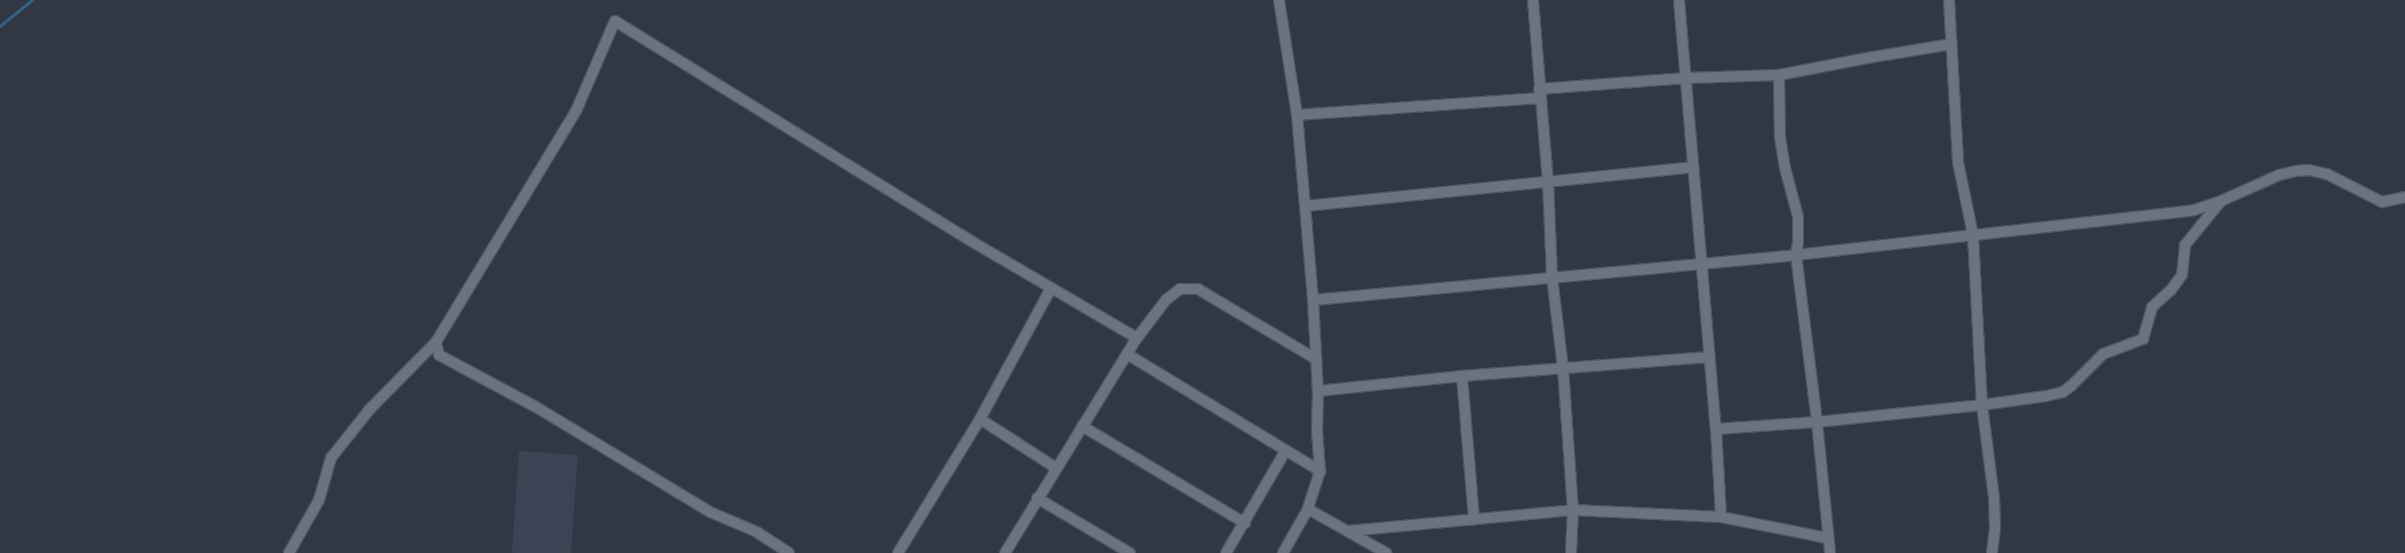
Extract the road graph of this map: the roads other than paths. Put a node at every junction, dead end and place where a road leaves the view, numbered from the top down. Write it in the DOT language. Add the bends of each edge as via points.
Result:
graph roads {
  1 [pos="1279,0"];
  2 [pos="1533,0"];
  3 [pos="1679,0"];
  4 [pos="1949,0"];
  5 [pos="1952,44"];
  6 [pos="1779,75"];
  7 [pos="1687,78"];
  8 [pos="1539,93"];
  9 [pos="1297,115"];
  10 [pos="1693,167"];
  11 [pos="1548,181"];
  12 [pos="2405,197"];
  13 [pos="2220,201"];
  14 [pos="1305,206"];
  15 [pos="1972,234"];
  16 [pos="1796,255"];
  17 [pos="1700,263"];
  18 [pos="1552,277"];
  19 [pos="1050,290"];
  20 [pos="1313,300"];
  21 [pos="1137,338"];
  22 [pos="436,342"];
  23 [pos="1127,354"];
  24 [pos="1709,356"];
  25 [pos="1316,359"];
  26 [pos="1563,368"];
  27 [pos="1462,376"];
  28 [pos="1318,391"];
  29 [pos="1982,405"];
  30 [pos="980,419"];
  31 [pos="1817,422"];
  32 [pos="1082,426"];
  33 [pos="1716,429"];
  34 [pos="1286,450"];
  35 [pos="1056,468"];
  36 [pos="1320,471"];
  37 [pos="1037,498"];
  38 [pos="1308,509"];
  39 [pos="1573,510"];
  40 [pos="1721,517"];
  41 [pos="1474,520"];
  42 [pos="1245,523"];
  43 [pos="1348,531"];
  44 [pos="1827,538"];
  45 [pos="288,553"];
  46 [pos="789,553"];
  47 [pos="898,553"];
  48 [pos="1005,553"];
  49 [pos="1130,553"];
  50 [pos="1226,553"];
  51 [pos="1283,553"];
  52 [pos="1386,553"];
  53 [pos="1571,553"];
  54 [pos="1830,553"];
  55 [pos="1992,553"];
  1 -- 9 [label="street"];
  2 -- 8 [label="street"];
  3 -- 7 [label="street"];
  4 -- 5 [label="street"];
  5 -- 6 [label="street"];
  5 -- 15 [label="street" via="1958,162"];
  6 -- 7 [label="street"];
  6 -- 16 [label="street" via="1780,137 1798,216"];
  7 -- 8 [label="street"];
  7 -- 10 [label="street"];
  8 -- 9 [label="street"];
  8 -- 11 [label="street"];
  9 -- 14 [label="street"];
  10 -- 11 [label="street"];
  10 -- 17 [label="street"];
  11 -- 14 [label="street"];
  11 -- 18 [label="street"];
  12 -- 13 [label="street" via="2382,202 2327,174 2309,170 2279,176"];
  13 -- 15 [label="street" via="2194,210"];
  13 -- 29 [label="street" via="2185,245 2182,275 2152,307 2143,339 2103,354 2063,392"];
  14 -- 20 [label="street"];
  15 -- 16 [label="street"];
  15 -- 29 [label="street"];
  16 -- 17 [label="street"];
  16 -- 31 [label="street"];
  17 -- 18 [label="street"];
  17 -- 24 [label="street"];
  18 -- 20 [label="street"];
  18 -- 26 [label="street"];
  19 -- 21 [label="street"];
  19 -- 22 [label="street" via="615,21 576,111"];
  19 -- 30 [label="street"];
  20 -- 25 [label="street"];
  21 -- 23 [label="street"];
  21 -- 25 [label="street" via="1166,300 1180,289 1198,289"];
  22 -- 45 [label="street" via="370,409 331,458 319,500"];
  22 -- 46 [label="street" via="439,356 450,363 536,407 710,512 757,532"];
  23 -- 32 [label="street"];
  23 -- 34 [label="street"];
  24 -- 26 [label="street"];
  24 -- 33 [label="street"];
  25 -- 28 [label="street"];
  26 -- 27 [label="street"];
  26 -- 39 [label="street"];
  27 -- 28 [label="street"];
  27 -- 41 [label="street"];
  28 -- 36 [label="street"];
  29 -- 31 [label="street"];
  29 -- 55 [label="street" via="1995,512"];
  30 -- 35 [label="street"];
  30 -- 47 [label="street"];
  31 -- 33 [label="street"];
  31 -- 44 [label="street"];
  32 -- 35 [label="street"];
  32 -- 42 [label="street"];
  33 -- 40 [label="street"];
  34 -- 36 [label="street"];
  34 -- 42 [label="street"];
  35 -- 37 [label="street"];
  36 -- 38 [label="street"];
  37 -- 48 [label="street"];
  37 -- 49 [label="street"];
  38 -- 43 [label="street"];
  38 -- 51 [label="street"];
  39 -- 40 [label="street"];
  39 -- 41 [label="street"];
  39 -- 53 [label="street"];
  40 -- 44 [label="street"];
  41 -- 43 [label="street"];
  42 -- 50 [label="street"];
  43 -- 52 [label="street"];
  44 -- 54 [label="street"];
}
